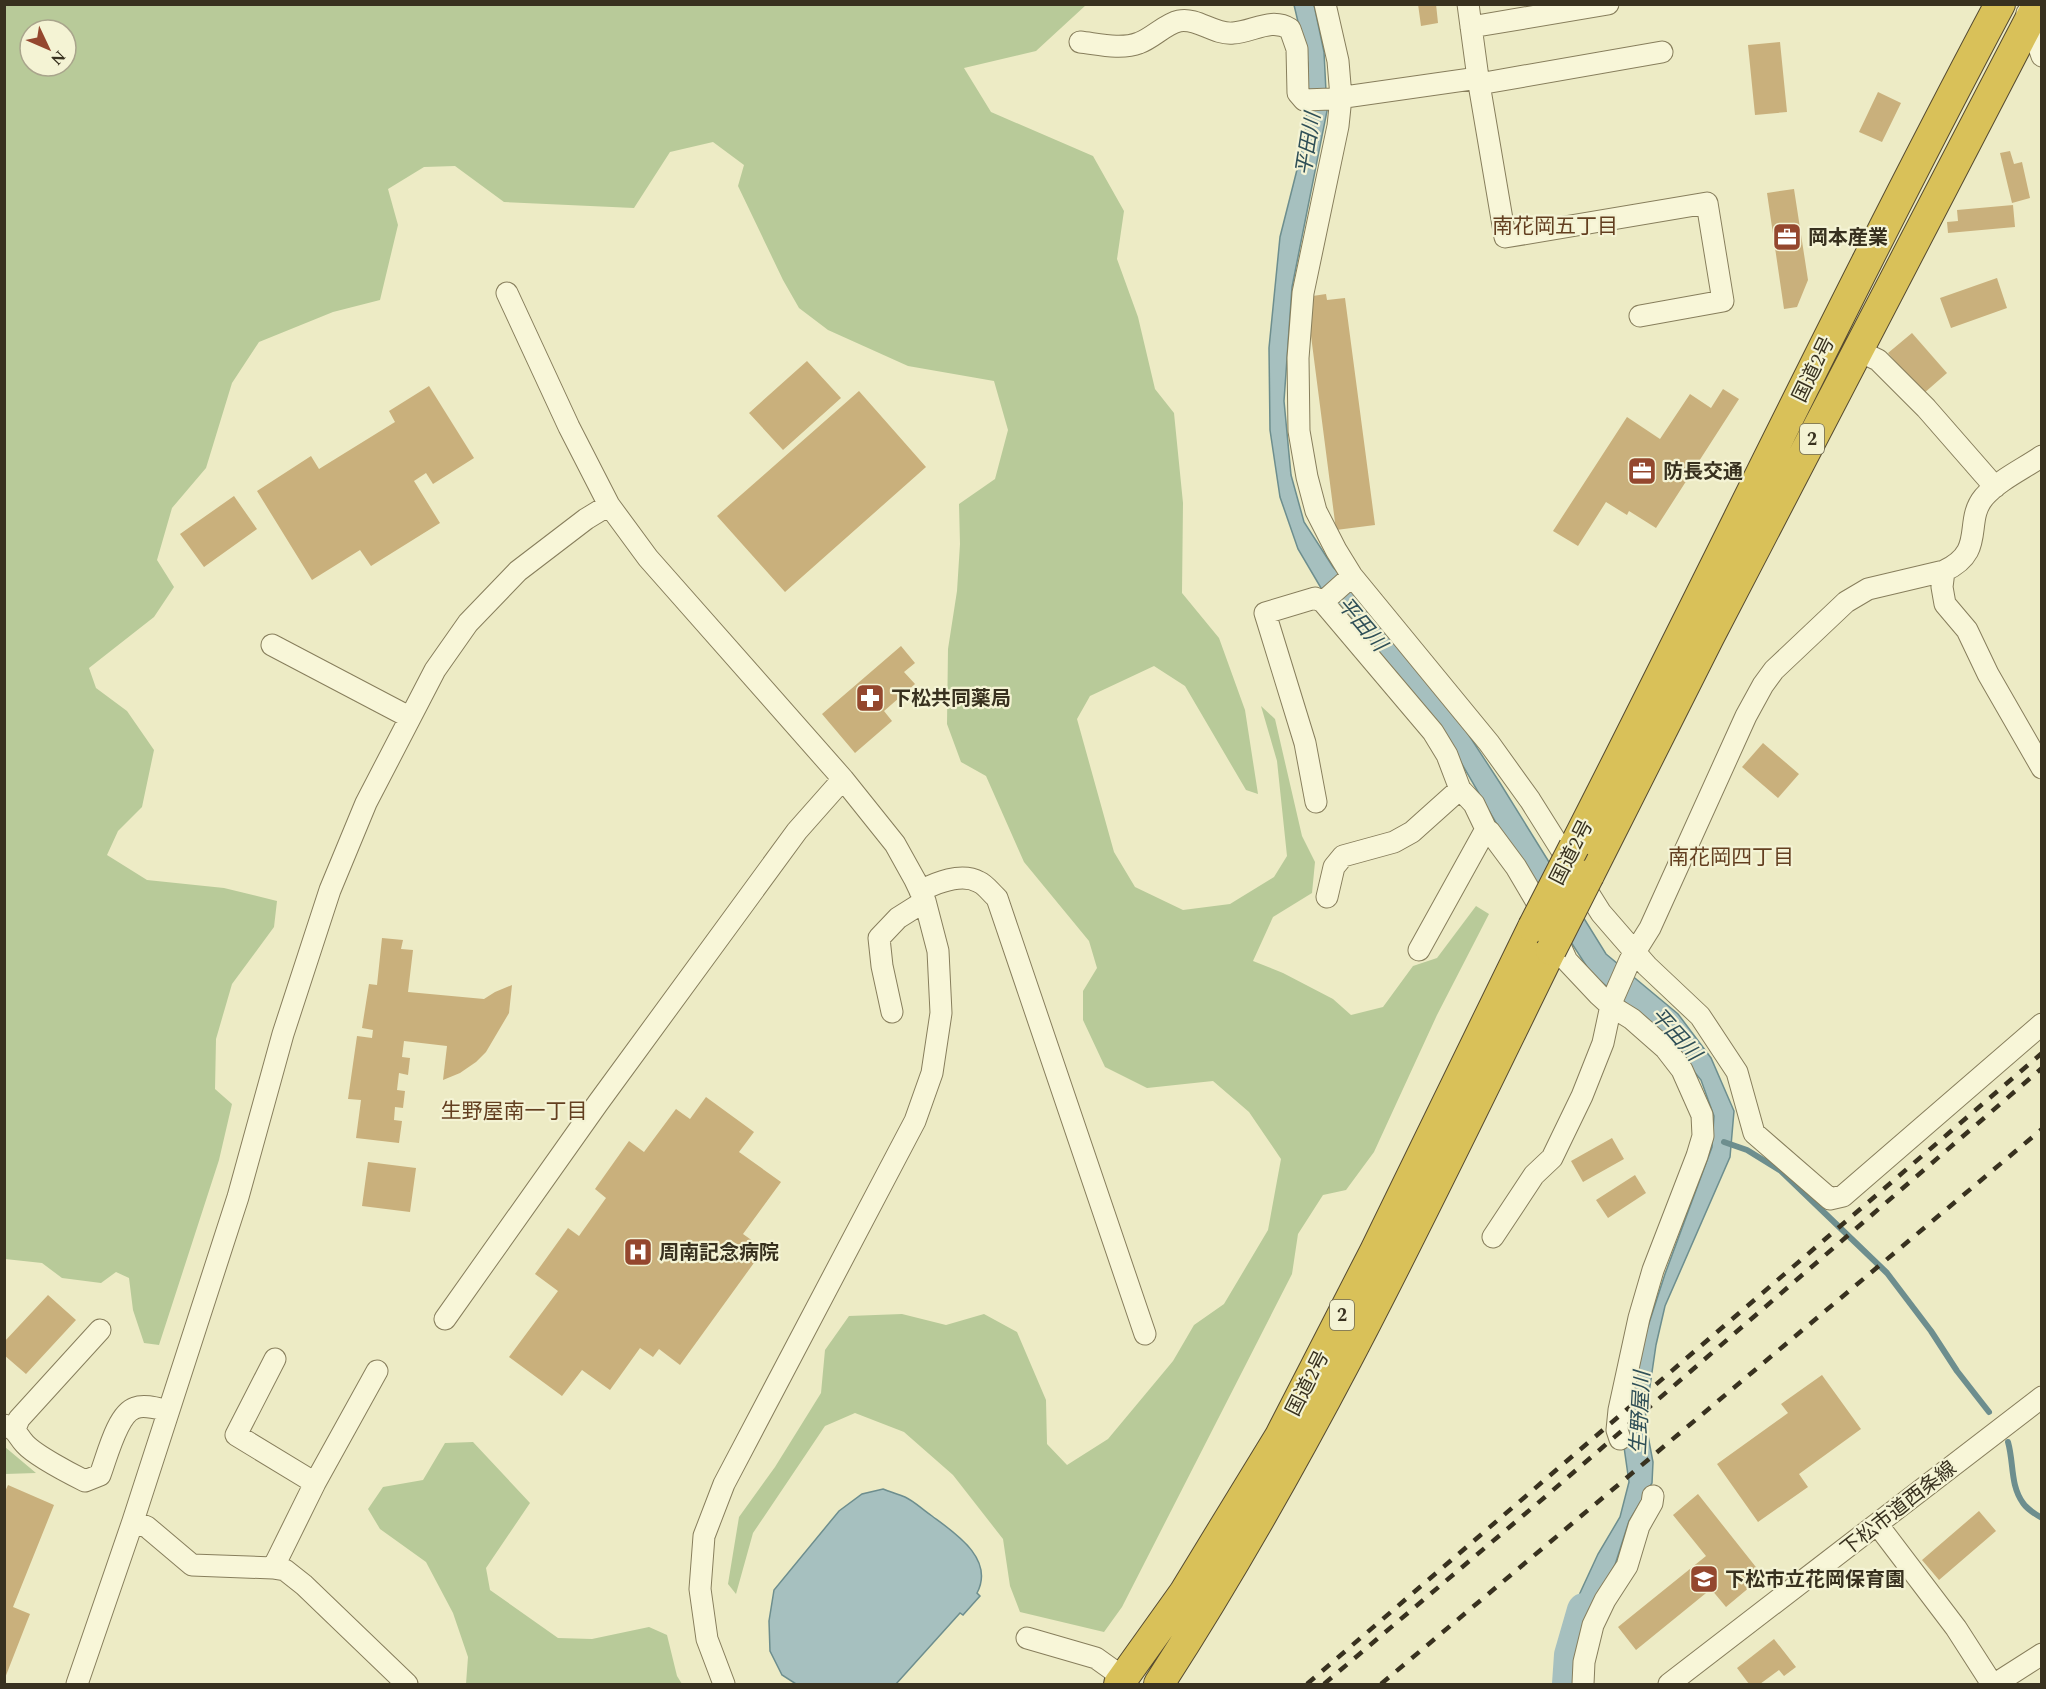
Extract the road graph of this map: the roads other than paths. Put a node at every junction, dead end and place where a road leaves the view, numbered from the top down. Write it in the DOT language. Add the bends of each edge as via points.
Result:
graph roads {
  1 [pos="1325,4"];
  2 [pos="1468,4"];
  3 [pos="1608,4"];
  4 [pos="2000,4"];
  5 [pos="2030,10"];
  6 [pos="1472,27"];
  7 [pos="1080,42"];
  8 [pos="1662,52"];
  9 [pos="2042,56"];
  10 [pos="1479,81"];
  11 [pos="1336,98"];
  12 [pos="507,292"];
  13 [pos="1640,316"];
  14 [pos="1859,351"];
  15 [pos="2042,456"];
  16 [pos="1995,487"];
  17 [pos="609,505"];
  18 [pos="1944,571"];
  19 [pos="1350,577"];
  20 [pos="1325,600"];
  21 [pos="272,645"];
  22 [pos="409,717"];
  23 [pos="2042,768"];
  24 [pos="843,779"];
  25 [pos="1460,789"];
  26 [pos="1316,802"];
  27 [pos="1486,829"];
  28 [pos="922,896"];
  29 [pos="1327,897"];
  30 [pos="1419,950"];
  31 [pos="1633,956"];
  32 [pos="1612,1003"];
  33 [pos="892,1012"];
  34 [pos="2042,1024"];
  35 [pos="1493,1237"];
  36 [pos="445,1319"];
  37 [pos="100,1330"];
  38 [pos="1145,1334"];
  39 [pos="275,1359"];
  40 [pos="377,1371"];
  41 [pos="2042,1397"];
  42 [pos="168,1411"];
  43 [pos="10,1427"];
  44 [pos="1620,1438"];
  45 [pos="315,1483"];
  46 [pos="1653,1496"];
  47 [pos="133,1521"];
  48 [pos="1877,1524"];
  49 [pos="273,1568"];
  50 [pos="1027,1638"];
  51 [pos="2042,1654"];
  52 [pos="1121,1681"];
  53 [pos="77,1684"];
  54 [pos="406,1684"];
  55 [pos="724,1684"];
  56 [pos="1159,1684"];
  57 [pos="1583,1684"];
  58 [pos="1669,1684"];
  59 [pos="1993,1684"];
  1 -- 11 [label="street" via="1338,61"];
  2 -- 6 [label="street"];
  3 -- 6 [label="street"];
  4 -- 52 [label="highway, 国道2号 / 2, bridge" via="1927,141 1280,1436 1185,1593"];
  5 -- 9 [label="street"];
  5 -- 14 [label="highway, 国道2号 / 2"];
  6 -- 10 [label="street"];
  7 -- 11 [label="street" via="1122,47 1138,44 1179,21 1222,33 1282,24 1290,29 1296,49 1298,93 1304,99"];
  8 -- 10 [label="street"];
  10 -- 11 [label="street"];
  10 -- 13 [label="street" via="1505,237 1707,203 1723,301"];
  11 -- 19 [label="street" via="1338,126 1303,293 1298,358 1299,431 1316,511"];
  12 -- 17 [label="street"];
  14 -- 16 [label="street" via="1878,360 1926,408"];
  14 -- 56 [label="highway, 国道2号 / 2, bridge" via="1588,875 1397,1264 1216,1595"];
  15 -- 16 [label="street"];
  16 -- 18 [label="street" via="1978,509 1969,551"];
  17 -- 22 [label="street" via="518,571 468,623"];
  17 -- 24 [label="street" via="648,558"];
  18 -- 23 [label="street" via="1945,604 1967,630"];
  18 -- 31 [label="street" via="1860,593 1774,670 1746,716 1650,928"];
  19 -- 20 [label="street"];
  19 -- 31 [label="street" via="1489,743"];
  20 -- 25 [label="street" via="1433,732"];
  20 -- 26 [label="street" via="1315,598 1265,613 1305,743"];
  21 -- 22 [label="street"];
  22 -- 42 [label="street" via="366,803 330,890 283,1035 238,1197"];
  24 -- 28 [label="street" via="896,844"];
  24 -- 36 [label="street" via="790,840"];
  25 -- 27 [label="street" via="1474,804"];
  25 -- 29 [label="street" via="1412,832 1394,842 1343,856 1334,867"];
  27 -- 30 [label="street"];
  27 -- 32 [label="street" via="1516,867 1567,961"];
  28 -- 33 [label="street" via="879,938"];
  28 -- 38 [label="street" via="934,884 959,878 979,881 997,898"];
  28 -- 55 [label="street" via="938,951 941,1013 932,1073 915,1120 724,1484 704,1536 700,1589 707,1639"];
  31 -- 32 [label="street"];
  31 -- 34 [label="street" via="1700,1016 1737,1072 1754,1133 1830,1198 1843,1196"];
  32 -- 35 [label="street" via="1595,1064 1552,1158 1534,1175"];
  32 -- 44 [label="street" via="1665,1048 1682,1070 1702,1115 1703,1136 1639,1318 1619,1410"];
  37 -- 43 [label="street"];
  39 -- 45 [label="street" via="236,1435"];
  40 -- 45 [label="street"];
  41 -- 48 [label="street, 下松市道西条線"];
  42 -- 43 [label="street" via="135,1407 122,1417 100,1474 86,1481 25,1444"];
  42 -- 47 [label="street"];
  45 -- 49 [label="street"];
  46 -- 57 [label="street" via="1627,1566 1593,1625"];
  47 -- 49 [label="street" via="147,1527 192,1565"];
  47 -- 53 [label="street"];
  48 -- 58 [label="street, 下松市道西条線"];
  48 -- 59 [label="street"];
  49 -- 54 [label="street" via="285,1570 304,1585"];
  50 -- 52 [label="street" via="1096,1658"];
  51 -- 59 [label="street"];
}
